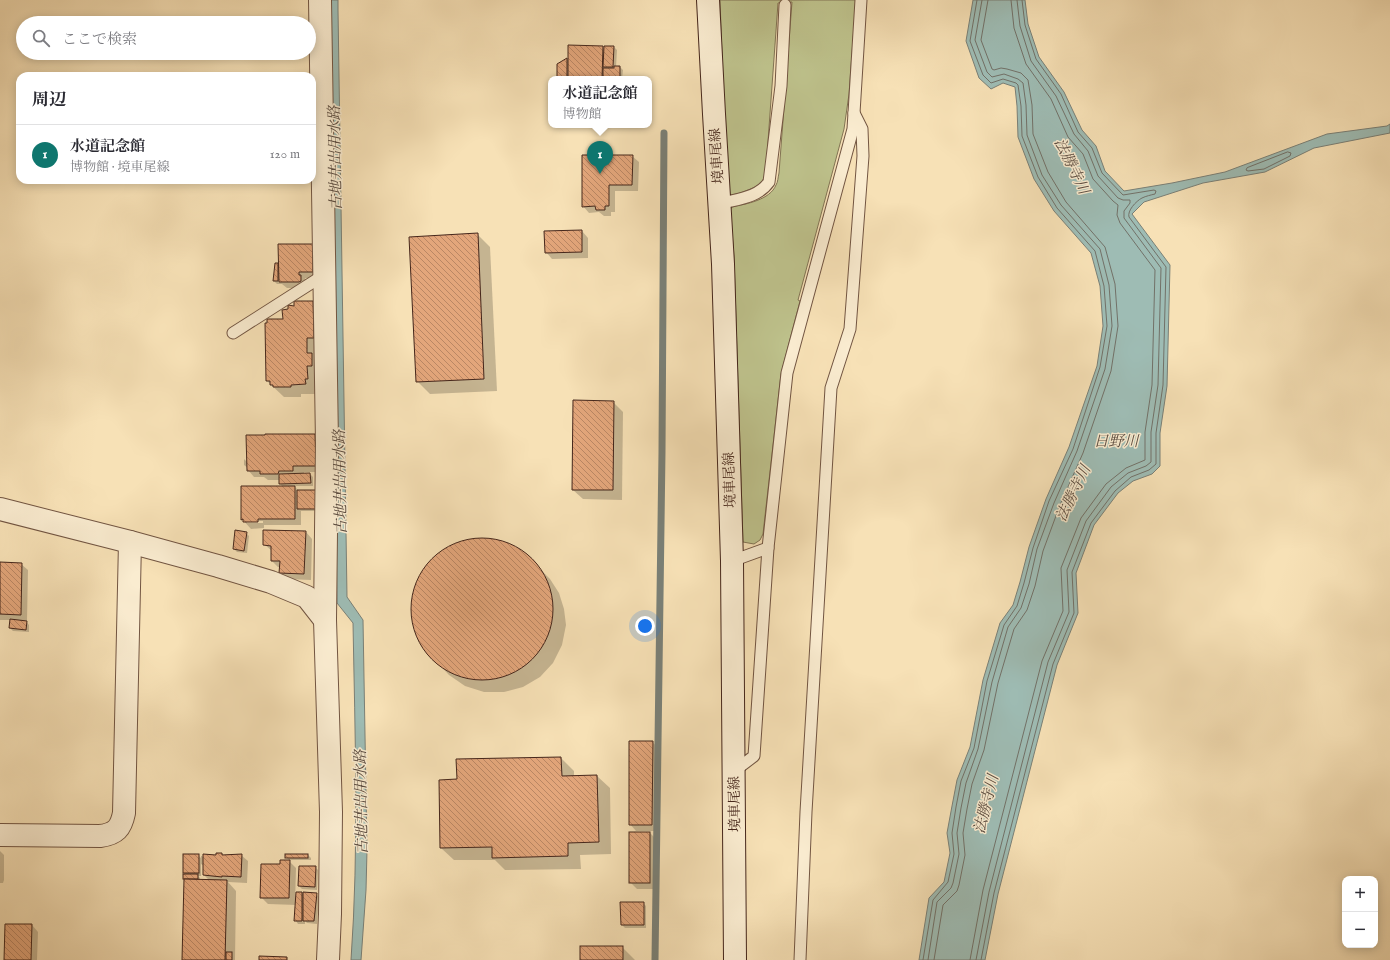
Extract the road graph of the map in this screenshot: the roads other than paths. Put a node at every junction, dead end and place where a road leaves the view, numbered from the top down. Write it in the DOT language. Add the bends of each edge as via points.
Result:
graph roads {
  1 [pos="320,0"];
  2 [pos="708,0"];
  3 [pos="861,0"];
  4 [pos="785,5"];
  5 [pos="854,113"];
  6 [pos="719,204"];
  7 [pos="324,275"];
  8 [pos="233,333"];
  9 [pos="0,509"];
  10 [pos="130,542"];
  11 [pos="768,548"];
  12 [pos="732,561"];
  13 [pos="325,620"];
  14 [pos="733,772"];
  15 [pos="0,835"];
  16 [pos="328,960"];
  17 [pos="735,960"];
  18 [pos="800,960"];
  1 -- 7 [label="street"];
  2 -- 6 [label="street, 境車尾線"];
  3 -- 5 [label="lane"];
  4 -- 6 [label="lane" via="781,86 768,182 764,189 751,196"];
  5 -- 11 [label="lane" via="853,130 787,373"];
  5 -- 18 [label="lane" via="862,129 864,156 850,329 831,388"];
  6 -- 12 [label="street, 境車尾線"];
  7 -- 8 [label="lane"];
  7 -- 13 [label="street" via="327,443"];
  9 -- 10 [label="street"];
  10 -- 13 [label="street" via="271,582 307,597"];
  10 -- 15 [label="street" via="122,824 113,834 100,836"];
  11 -- 12 [label="lane"];
  11 -- 14 [label="lane" via="754,756"];
  12 -- 14 [label="street, 境車尾線"];
  13 -- 16 [label="street" via="331,812"];
  14 -- 17 [label="street, 境車尾線"];
}
